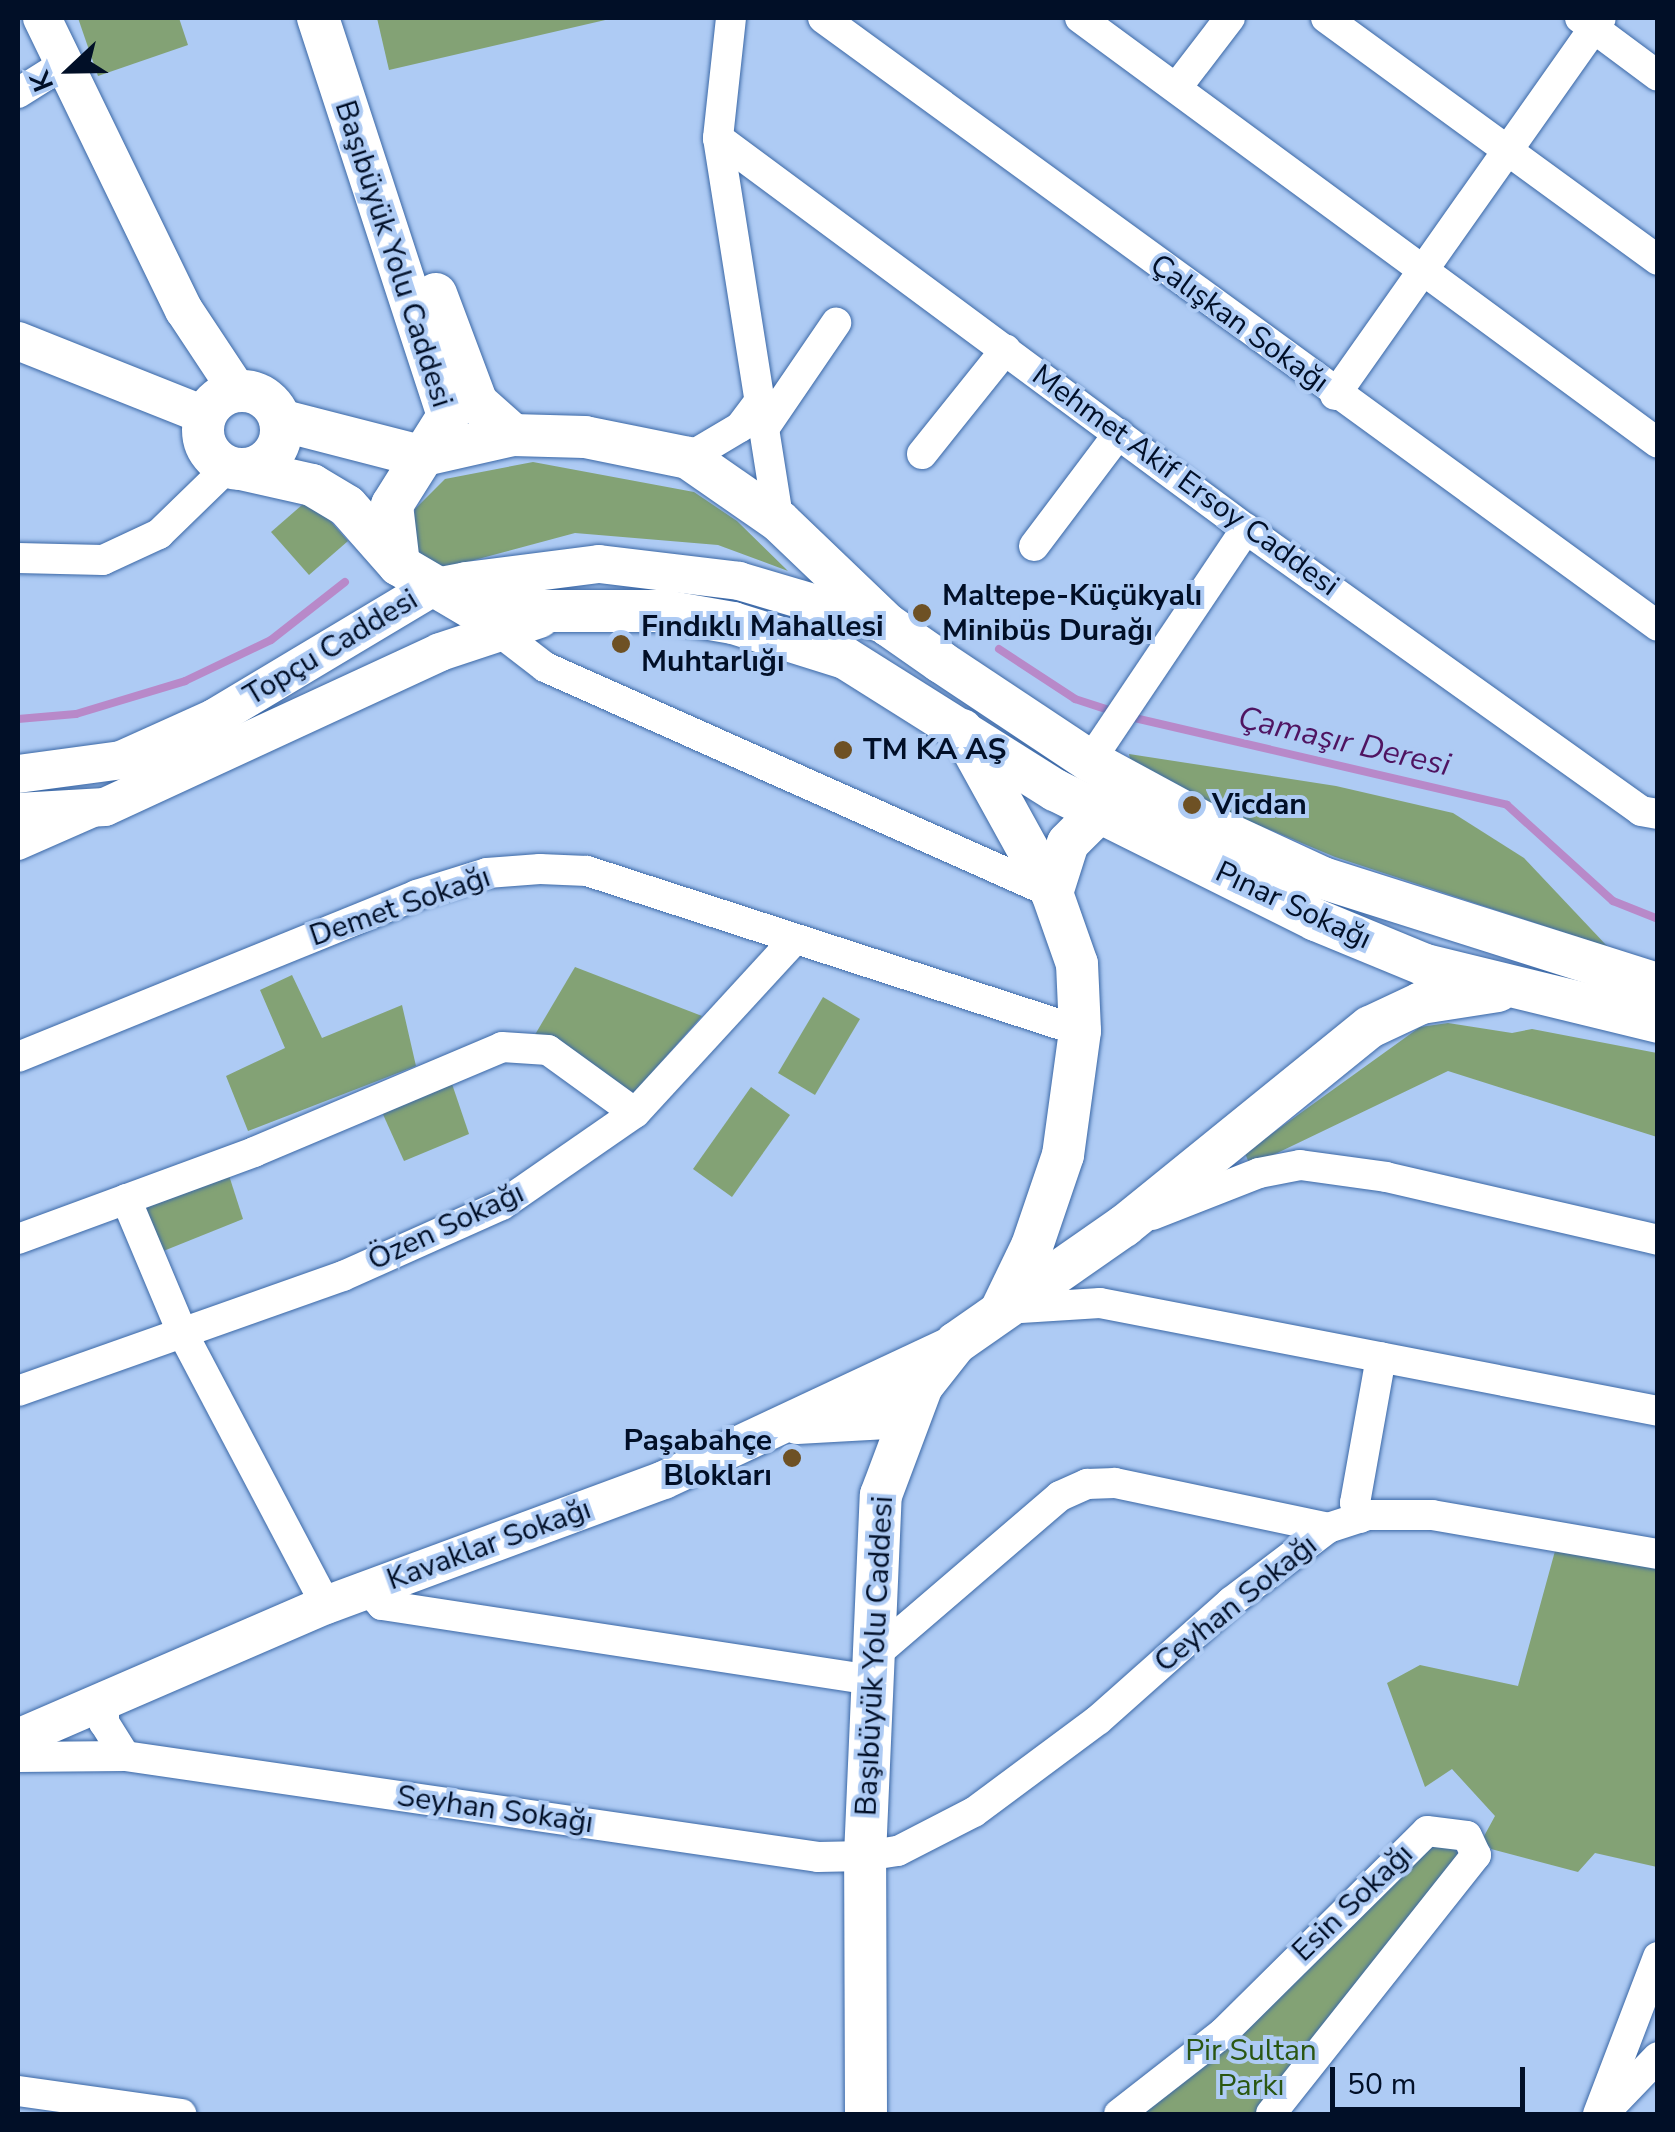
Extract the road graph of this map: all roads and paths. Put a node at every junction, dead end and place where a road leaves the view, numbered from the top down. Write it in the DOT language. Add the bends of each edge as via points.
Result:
graph roads {
  1 [pos="42,18"];
  2 [pos="318,18"];
  3 [pos="341,18"];
  4 [pos="732,18"];
  5 [pos="823,18"];
  6 [pos="1080,18"];
  7 [pos="1230,18"];
  8 [pos="1326,18"];
  9 [pos="1591,21"];
  10 [pos="64,64"];
  11 [pos="1658,76"];
  12 [pos="1177,87"];
  13 [pos="18,92"];
  14 [pos="718,138"];
  15 [pos="1508,150"];
  16 [pos="1658,260"];
  17 [pos="1425,270"];
  18 [pos="836,323"];
  19 [pos="18,340"];
  20 [pos="1006,349"];
  21 [pos="1335,395"];
  22 [pos="760,418"];
  23 [pos="280,420"];
  24 [pos="221,432"];
  25 [pos="1119,433"];
  26 [pos="513,435"];
  27 [pos="1658,442"];
  28 [pos="922,454"];
  29 [pos="420,456"];
  30 [pos="688,458"];
  31 [pos="779,521"];
  32 [pos="1246,529"];
  33 [pos="1034,546"];
  34 [pos="18,558"];
  35 [pos="415,577"];
  36 [pos="561,613"];
  37 [pos="888,624"];
  38 [pos="1658,626"];
  39 [pos="497,630"];
  40 [pos="958,723"];
  41 [pos="1090,760"];
  42 [pos="18,774"];
  43 [pos="105,807"];
  44 [pos="18,812"];
  45 [pos="1098,814"];
  46 [pos="1658,814"];
  47 [pos="1204,823"];
  48 [pos="18,846"];
  49 [pos="1052,893"];
  50 [pos="1381,898"];
  51 [pos="795,939"];
  52 [pos="1393,951"];
  53 [pos="1658,984"];
  54 [pos="1518,988"];
  55 [pos="1658,1022"];
  56 [pos="1370,1027"];
  57 [pos="1080,1031"];
  58 [pos="18,1057"];
  59 [pos="635,1113"];
  60 [pos="126,1199"];
  61 [pos="1124,1226"];
  62 [pos="18,1239"];
  63 [pos="1658,1240"];
  64 [pos="1002,1309"];
  65 [pos="182,1332"];
  66 [pos="956,1343"];
  67 [pos="1381,1358"];
  68 [pos="18,1391"];
  69 [pos="848,1407"];
  70 [pos="1658,1410"];
  71 [pos="905,1419"];
  72 [pos="881,1495"];
  73 [pos="1360,1518"];
  74 [pos="1328,1528"];
  75 [pos="1658,1554"];
  76 [pos="368,1589"];
  77 [pos="326,1605"];
  78 [pos="871,1669"];
  79 [pos="104,1696"];
  80 [pos="18,1738"];
  81 [pos="125,1756"];
  82 [pos="18,1757"];
  83 [pos="865,1856"];
  84 [pos="1658,1957"];
  85 [pos="1658,2057"];
  86 [pos="18,2091"];
  87 [pos="181,2114"];
  88 [pos="866,2114"];
  89 [pos="1119,2114"];
  90 [pos="1271,2114"];
  91 [pos="1600,2114"];
  1 -- 10 [label="street"];
  2 -- 29 [label="main road, Başıbüyük Yolu Caddesi" via="448,416"];
  3 -- 26 [label="main road, Başıbüyük Yolu Caddesi" via="380,144 477,403"];
  4 -- 14 [label="street"];
  5 -- 21 [label="street, Çalışkan Sokağı"];
  6 -- 12 [label="street"];
  7 -- 12 [label="street"];
  8 -- 15 [label="street"];
  9 -- 11 [label="street"];
  9 -- 15 [label="street"];
  10 -- 13 [label="street"];
  10 -- 24 [label="street" via="184,310"];
  12 -- 17 [label="street"];
  14 -- 20 [label="street, Mehmet Akif Ersoy Caddesi"];
  14 -- 22 [label="street"];
  15 -- 16 [label="street"];
  15 -- 17 [label="street"];
  17 -- 21 [label="street"];
  17 -- 27 [label="street"];
  18 -- 22 [label="street"];
  19 -- 24 [label="street"];
  20 -- 25 [label="street, Mehmet Akif Ersoy Caddesi"];
  20 -- 28 [label="street"];
  21 -- 38 [label="street, Çalışkan Sokağı"];
  22 -- 30 [label="street"];
  22 -- 31 [label="street"];
  23 -- 24 [label="main road" via="266,399"];
  23 -- 24 [label="main road" via="272,454"];
  23 -- 29 [label="main road"];
  24 -- 34 [label="street" via="159,534 102,560"];
  24 -- 35 [label="main road" via="346,506"];
  25 -- 32 [label="street, Mehmet Akif Ersoy Caddesi"];
  25 -- 33 [label="street"];
  26 -- 29 [label="main road"];
  26 -- 30 [label="main road" via="585,437"];
  29 -- 35 [label="main road, Başıbüyük Yolu Caddesi" via="392,504"];
  30 -- 31 [label="main road"];
  31 -- 37 [label="main road"];
  32 -- 41 [label="street"];
  32 -- 46 [label="street, Mehmet Akif Ersoy Caddesi" via="1641,811"];
  35 -- 36 [label="main road" via="476,611"];
  35 -- 37 [label="street, Topçu Caddesi" via="599,564 739,582"];
  35 -- 42 [label="street, Topçu Caddesi" via="183,732 121,760"];
  36 -- 39 [label="street, Topçu Caddesi"];
  36 -- 40 [label="main road" via="664,612 733,623 846,658"];
  37 -- 41 [label="main road"];
  39 -- 43 [label="street, Topçu Caddesi"];
  39 -- 49 [label="street" via="545,667"];
  40 -- 45 [label="main road, Pınar Sokağı"];
  40 -- 49 [label="main road, Başıbüyük Yolu Caddesi"];
  41 -- 47 [label="main road"];
  43 -- 44 [label="street, Topçu Caddesi"];
  43 -- 48 [label="street"];
  45 -- 47 [label="main road" via="1152,810"];
  45 -- 49 [label="main road" via="1068,843"];
  45 -- 52 [label="main road, Pınar Sokağı"];
  47 -- 50 [label="main road" via="1273,860"];
  49 -- 57 [label="main road, Başıbüyük Yolu Caddesi" via="1077,964"];
  50 -- 52 [label="main road"];
  50 -- 53 [label="main road, Pınar Sokağı"];
  51 -- 57 [label="street, Demet Sokağı"];
  51 -- 58 [label="street, Demet Sokağı" via="587,871 487,873 416,895"];
  51 -- 59 [label="street, Özen Sokağı"];
  52 -- 54 [label="main road, Pınar Sokağı"];
  52 -- 56 [label="main road"];
  54 -- 55 [label="main road, Pınar Sokağı"];
  54 -- 56 [label="main road" via="1421,1002"];
  56 -- 61 [label="main road"];
  57 -- 64 [label="main road, Başıbüyük Yolu Caddesi" via="1062,1155 1032,1246"];
  59 -- 60 [label="street" via="548,1050 502,1047"];
  59 -- 65 [label="street, Özen Sokağı" via="502,1205 343,1276"];
  60 -- 62 [label="street"];
  60 -- 65 [label="street"];
  61 -- 63 [label="street" via="1259,1173 1300,1164 1386,1177"];
  61 -- 64 [label="main road"];
  64 -- 66 [label="main road, Başıbüyük Yolu Caddesi"];
  64 -- 67 [label="street" via="1100,1303"];
  65 -- 68 [label="street, Özen Sokağı"];
  65 -- 77 [label="street"];
  66 -- 69 [label="street"];
  66 -- 71 [label="main road, Başıbüyük Yolu Caddesi"];
  67 -- 70 [label="street"];
  67 -- 73 [label="street" via="1355,1503"];
  69 -- 71 [label="street, Kavaklar Sokağı"];
  69 -- 72 [label="street"];
  69 -- 76 [label="street, Kavaklar Sokağı" via="752,1438 664,1480"];
  71 -- 72 [label="main road, Başıbüyük Yolu Caddesi"];
  72 -- 78 [label="main road, Başıbüyük Yolu Caddesi"];
  73 -- 74 [label="street, Ceyhan Sokağı"];
  73 -- 75 [label="street, Ceyhan Sokağı" via="1432,1516"];
  74 -- 78 [label="street" via="1115,1484 1087,1484 1060,1496"];
  74 -- 83 [label="street, Ceyhan Sokağı" via="1098,1720 974,1812 898,1850"];
  76 -- 77 [label="street, Kavaklar Sokağı"];
  76 -- 78 [label="street" via="382,1605"];
  77 -- 79 [label="street, Kavaklar Sokağı"];
  78 -- 83 [label="main road, Başıbüyük Yolu Caddesi"];
  79 -- 80 [label="street, Kavaklar Sokağı"];
  79 -- 81 [label="street" via="104,1723"];
  81 -- 82 [label="street, Seyhan Sokağı"];
  81 -- 83 [label="street, Seyhan Sokağı" via="818,1856"];
  83 -- 88 [label="main road, Başıbüyük Yolu Caddesi"];
  84 -- 91 [label="street"];
  85 -- 91 [label="street"];
  86 -- 87 [label="street"];
  89 -- 90 [label="street, Esin Sokağı" via="1223,2033 1427,1831 1467,1836 1476,1855"];
}
